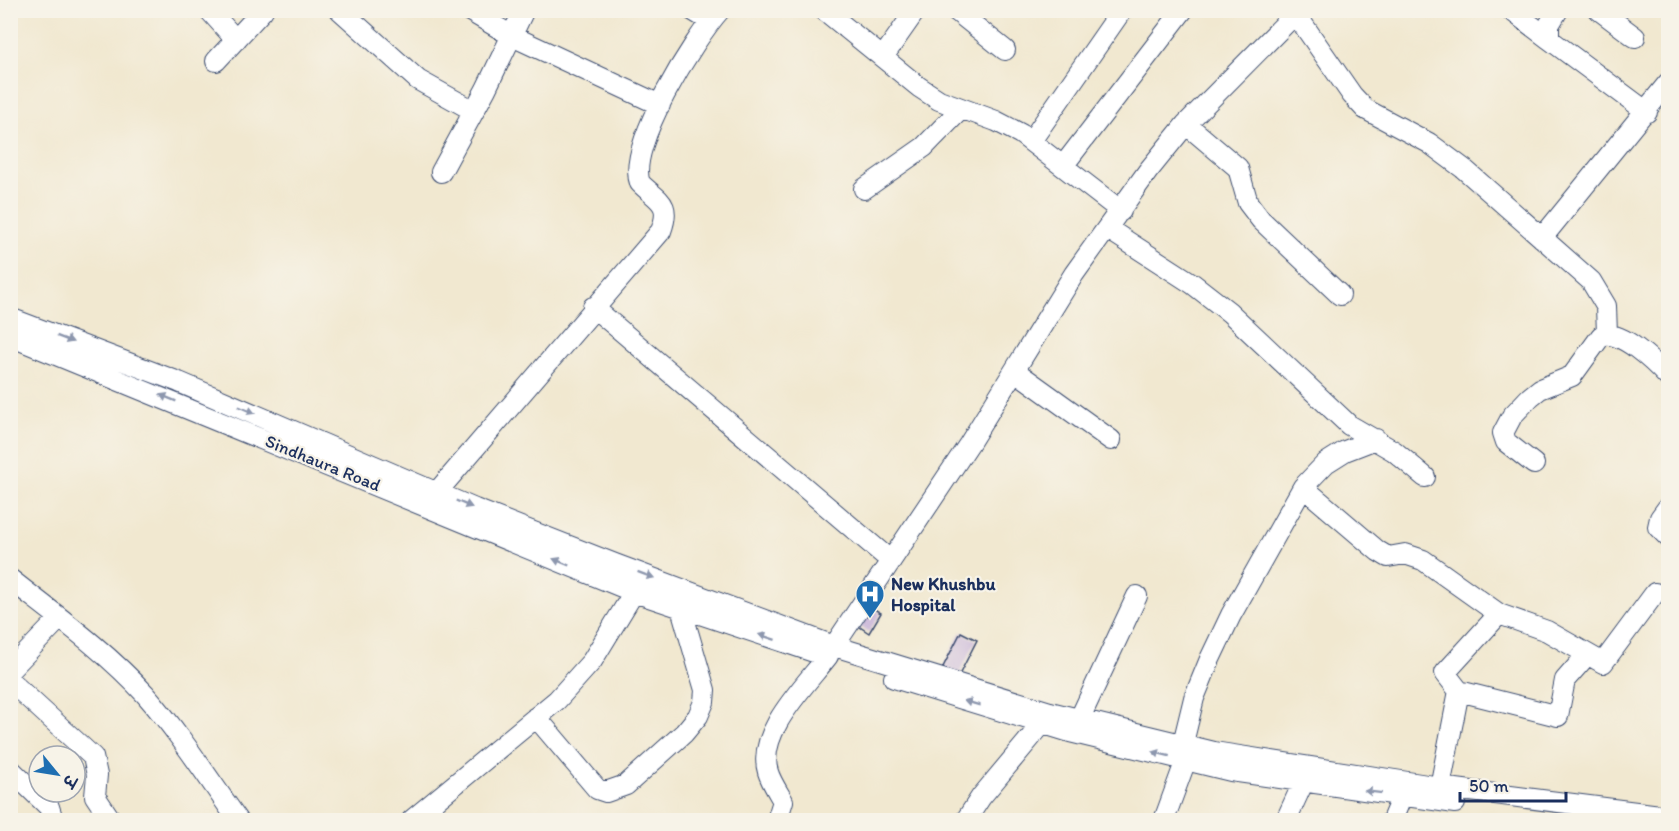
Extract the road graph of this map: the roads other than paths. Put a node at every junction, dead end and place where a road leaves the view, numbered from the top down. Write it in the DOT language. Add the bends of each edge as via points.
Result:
graph roads {
  1 [pos="209,10"];
  2 [pos="263,10"];
  3 [pos="340,10"];
  4 [pos="468,10"];
  5 [pos="524,10"];
  6 [pos="692,10"];
  7 [pos="824,10"];
  8 [pos="916,10"];
  9 [pos="955,10"];
  10 [pos="1122,10"];
  11 [pos="1183,10"];
  12 [pos="1511,10"];
  13 [pos="1558,10"];
  14 [pos="1599,10"];
  15 [pos="1296,11"];
  16 [pos="715,16"];
  17 [pos="512,36"];
  18 [pos="1635,37"];
  19 [pos="1549,39"];
  20 [pos="236,40"];
  21 [pos="1005,50"];
  22 [pos="883,57"];
  23 [pos="216,61"];
  24 [pos="1668,83"];
  25 [pos="660,105"];
  26 [pos="960,110"];
  27 [pos="474,111"];
  28 [pos="1647,112"];
  29 [pos="1186,124"];
  30 [pos="1031,141"];
  31 [pos="1063,166"];
  32 [pos="441,172"];
  33 [pos="864,189"];
  34 [pos="1121,211"];
  35 [pos="1108,229"];
  36 [pos="1542,238"];
  37 [pos="1340,295"];
  38 [pos="593,308"];
  39 [pos="10,318"];
  40 [pos="1606,334"];
  41 [pos="10,336"];
  42 [pos="1664,364"];
  43 [pos="1015,371"];
  44 [pos="1111,440"];
  45 [pos="1376,440"];
  46 [pos="1534,464"];
  47 [pos="1425,477"];
  48 [pos="1303,487"];
  49 [pos="437,492"];
  50 [pos="1668,507"];
  51 [pos="1668,537"];
  52 [pos="891,561"];
  53 [pos="10,579"];
  54 [pos="634,592"];
  55 [pos="1655,593"];
  56 [pos="1137,596"];
  57 [pos="681,608"];
  58 [pos="1498,614"];
  59 [pos="60,618"];
  60 [pos="831,651"];
  61 [pos="1587,655"];
  62 [pos="10,670"];
  63 [pos="10,681"];
  64 [pos="1459,691"];
  65 [pos="536,717"];
  66 [pos="1080,718"];
  67 [pos="1042,724"];
  68 [pos="1185,752"];
  69 [pos="10,769"];
  70 [pos="1303,783"];
  71 [pos="1440,787"];
  72 [pos="1402,796"];
  73 [pos="1668,816"];
  74 [pos="53,820"];
  75 [pos="111,820"];
  76 [pos="237,820"];
  77 [pos="412,820"];
  78 [pos="777,820"];
  79 [pos="966,820"];
  80 [pos="1164,820"];
  81 [pos="1286,820"];
  82 [pos="1392,820"];
  83 [pos="1598,820"];
  1 -- 20 [label="street"];
  2 -- 20 [label="street"];
  3 -- 27 [label="street" via="411,74"];
  4 -- 17 [label="street"];
  5 -- 17 [label="street"];
  6 -- 16 [label="street"];
  7 -- 22 [label="street"];
  8 -- 22 [label="street"];
  9 -- 21 [label="street"];
  10 -- 30 [label="street"];
  11 -- 31 [label="street"];
  12 -- 19 [label="street"];
  13 -- 19 [label="street" via="1549,25"];
  14 -- 18 [label="street"];
  15 -- 29 [label="street"];
  15 -- 36 [label="street" via="1365,109 1429,143"];
  16 -- 25 [label="street" via="672,77"];
  17 -- 25 [label="street"];
  17 -- 27 [label="street"];
  19 -- 28 [label="street"];
  20 -- 23 [label="street"];
  22 -- 26 [label="street" via="919,87"];
  24 -- 28 [label="street"];
  25 -- 38 [label="street" via="637,174 640,183 661,201 666,210 665,220 661,231"];
  26 -- 30 [label="street" via="996,121"];
  26 -- 33 [label="street" via="924,147"];
  27 -- 32 [label="street"];
  28 -- 36 [label="street"];
  29 -- 34 [label="street"];
  29 -- 37 [label="street" via="1238,168 1248,203 1261,220"];
  30 -- 31 [label="street"];
  31 -- 34 [label="street"];
  34 -- 35 [label="street"];
  35 -- 43 [label="street" via="1074,274"];
  35 -- 45 [label="street" via="1211,298 1349,425"];
  36 -- 40 [label="street" via="1575,265 1601,294 1606,306"];
  38 -- 49 [label="street"];
  38 -- 52 [label="street"];
  39 -- 49 [label="street, one-way" via="179,382"];
  40 -- 42 [label="street"];
  40 -- 46 [label="street" via="1572,376 1540,389 1505,427 1506,442"];
  54 -- 41 [label="street, Sindhaura Road, one-way"];
  43 -- 44 [label="street"];
  43 -- 52 [label="street"];
  45 -- 47 [label="street"];
  45 -- 48 [label="street" via="1326,463"];
  48 -- 58 [label="street" via="1378,551 1423,560"];
  48 -- 68 [label="street" via="1210,659 1194,698"];
  49 -- 60 [label="street, one-way"];
  50 -- 51 [label="street" via="1658,527"];
  52 -- 60 [label="street"];
  53 -- 59 [label="street"];
  54 -- 57 [label="street, Sindhaura Road"];
  54 -- 65 [label="street" via="592,661"];
  55 -- 61 [label="street" via="1603,663"];
  56 -- 66 [label="street"];
  60 -- 57 [label="street, Sindhaura Road, one-way"];
  57 -- 65 [label="street" via="703,679 704,702 684,733 626,785 606,792 597,789"];
  58 -- 61 [label="street" via="1547,631"];
  58 -- 64 [label="street" via="1445,673"];
  59 -- 62 [label="street"];
  59 -- 76 [label="street" via="96,646 145,695"];
  60 -- 66 [label="street"];
  67 -- 60 [label="street, one-way"];
  60 -- 78 [label="street" via="770,735 768,773 783,801"];
  61 -- 64 [label="street" via="1565,680 1558,716"];
  63 -- 75 [label="street" via="93,757 97,775 95,796"];
  64 -- 71 [label="street"];
  65 -- 77 [label="street"];
  66 -- 68 [label="street"];
  68 -- 67 [label="street, one-way"];
  67 -- 79 [label="street" via="981,796"];
  68 -- 70 [label="street" via="1230,771"];
  68 -- 71 [label="street" via="1214,752"];
  68 -- 80 [label="street"];
  69 -- 74 [label="street" via="49,807"];
  72 -- 70 [label="street, one-way"];
  70 -- 81 [label="street"];
  71 -- 73 [label="street"];
  72 -- 82 [label="street"];
  72 -- 83 [label="street"];
}
